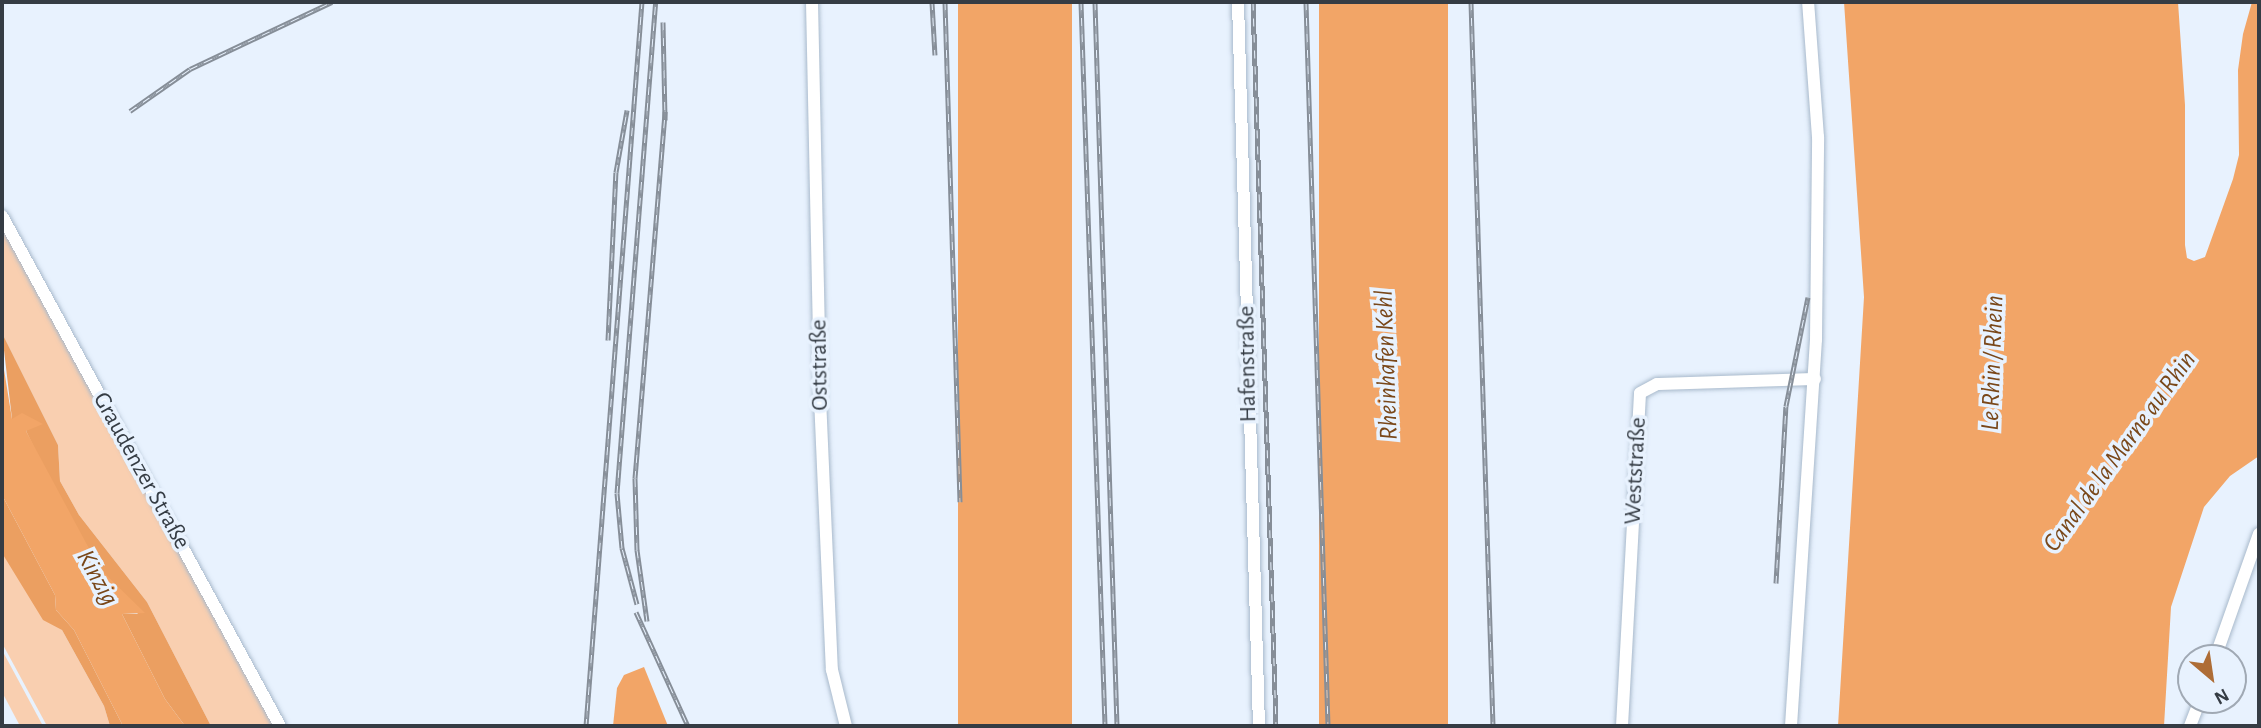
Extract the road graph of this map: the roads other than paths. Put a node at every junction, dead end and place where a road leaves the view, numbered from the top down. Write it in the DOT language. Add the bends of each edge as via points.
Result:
graph roads {
  1 [pos="812,2"];
  2 [pos="1238,2"];
  3 [pos="1808,2"];
  4 [pos="2,216"];
  5 [pos="1815,379"];
  6 [pos="2259,534"];
  7 [pos="2220,644"];
  8 [pos="280,726"];
  9 [pos="846,726"];
  10 [pos="1259,726"];
  11 [pos="1622,726"];
  12 [pos="1790,726"];
  1 -- 9 [label="street, Oststraße" via="820,398 832,670"];
  2 -- 10 [label="street, Hafenstraße"];
  3 -- 5 [label="street" via="1818,137"];
  4 -- 8 [label="street, Graudenzer Straße"];
  5 -- 11 [label="street, Weststraße" via="1657,384 1640,393"];
  5 -- 12 [label="street"];
  6 -- 7 [label="street"];
}
